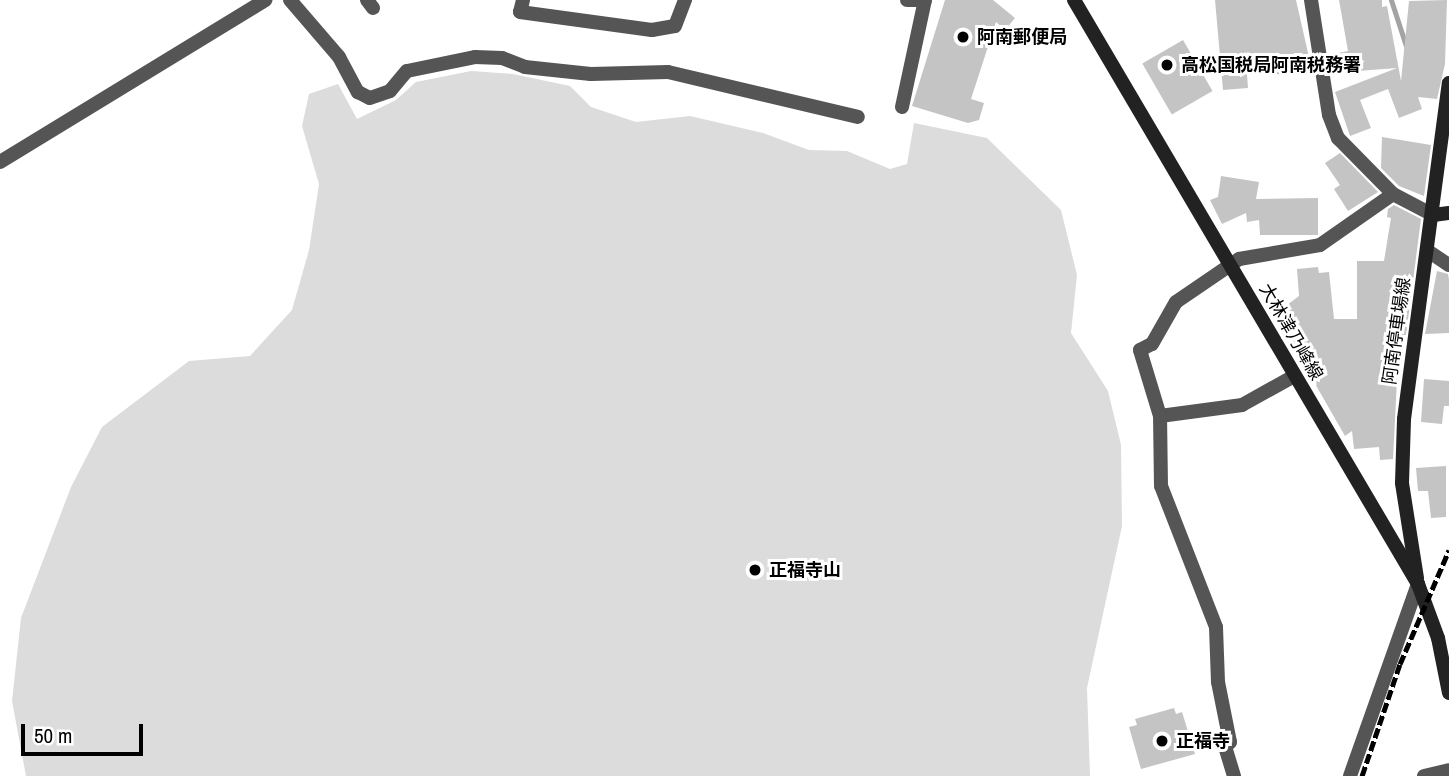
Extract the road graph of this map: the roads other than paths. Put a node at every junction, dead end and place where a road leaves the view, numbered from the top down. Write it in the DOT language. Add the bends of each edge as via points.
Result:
graph roads {
  1 [pos="265,0"];
  2 [pos="290,0"];
  3 [pos="523,0"];
  4 [pos="685,0"];
  5 [pos="907,0"];
  6 [pos="1074,0"];
  7 [pos="1311,0"];
  8 [pos="1449,83"];
  9 [pos="902,107"];
  10 [pos="858,117"];
  11 [pos="0,162"];
  12 [pos="1392,194"];
  13 [pos="1449,213"];
  14 [pos="1433,215"];
  15 [pos="1428,251"];
  16 [pos="1230,265"];
  17 [pos="1449,265"];
  18 [pos="1294,376"];
  19 [pos="1160,416"];
  20 [pos="1418,584"];
  21 [pos="1449,693"];
  22 [pos="1449,771"];
  23 [pos="1234,776"];
  24 [pos="1349,776"];
  25 [pos="1424,776"];
  1 -- 11 [label="street"];
  2 -- 10 [label="street" via="339,57 358,92 370,98 390,91 407,71 475,57 502,58 525,67 591,74 668,72"];
  3 -- 4 [label="street" via="520,12 652,30 675,26"];
  5 -- 9 [label="street" via="925,0"];
  6 -- 16 [label="main road, 大林津乃峰線"];
  7 -- 12 [label="street" via="1329,115 1338,138"];
  8 -- 14 [label="main road, 阿南停車場線"];
  12 -- 14 [label="street"];
  12 -- 16 [label="street" via="1320,245 1247,257"];
  13 -- 14 [label="main road"];
  14 -- 15 [label="main road, 阿南停車場線"];
  15 -- 17 [label="street"];
  15 -- 20 [label="main road, 阿南停車場線" via="1404,419 1402,483"];
  16 -- 18 [label="main road, 大林津乃峰線"];
  16 -- 19 [label="street" via="1176,302 1152,344 1140,350"];
  18 -- 19 [label="street" via="1242,405"];
  18 -- 20 [label="main road, 大林津乃峰線"];
  19 -- 23 [label="street" via="1161,486 1216,628 1230,742 1225,747"];
  20 -- 21 [label="main road, 大林津乃峰線" via="1438,638"];
  20 -- 24 [label="street"];
  22 -- 25 [label="street"];
}
